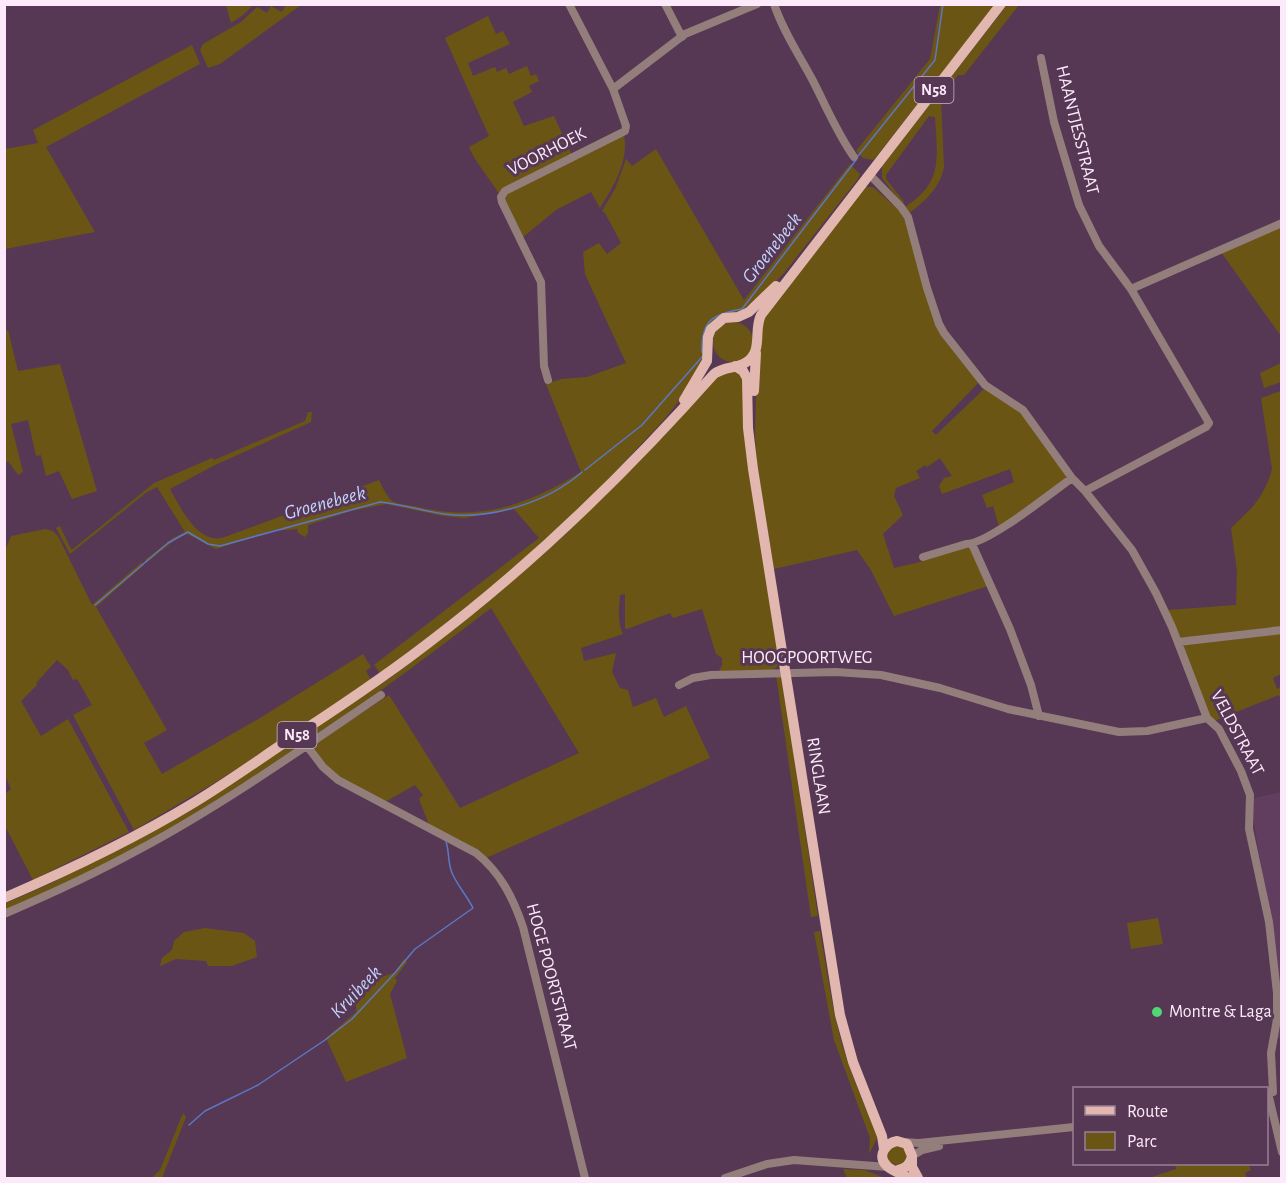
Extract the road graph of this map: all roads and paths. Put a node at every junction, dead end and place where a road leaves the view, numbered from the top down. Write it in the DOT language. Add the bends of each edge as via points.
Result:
graph roads {
  1 [pos="569,4"];
  2 [pos="665,4"];
  3 [pos="757,4"];
  4 [pos="774,4"];
  5 [pos="1001,4"];
  6 [pos="682,37"];
  7 [pos="1041,58"];
  8 [pos="613,89"];
  9 [pos="854,157"];
  10 [pos="869,174"];
  11 [pos="1281,223"];
  12 [pos="807,254"];
  13 [pos="1131,288"];
  14 [pos="738,317"];
  15 [pos="757,343"];
  16 [pos="708,346"];
  17 [pos="733,366"];
  18 [pos="548,380"];
  19 [pos="662,430"];
  20 [pos="751,452"];
  21 [pos="1072,478"];
  22 [pos="1085,490"];
  23 [pos="972,544"];
  24 [pos="923,557"];
  25 [pos="1281,630"];
  26 [pos="1178,642"];
  27 [pos="785,672"];
  28 [pos="680,685"];
  29 [pos="381,695"];
  30 [pos="1039,716"];
  31 [pos="1207,718"];
  32 [pos="307,746"];
  33 [pos="4,898"];
  34 [pos="4,914"];
  35 [pos="1272,1092"];
  36 [pos="868,1102"];
  37 [pos="1073,1127"];
  38 [pos="972,1138"];
  39 [pos="900,1141"];
  40 [pos="883,1152"];
  41 [pos="1281,1152"];
  42 [pos="912,1157"];
  43 [pos="849,1163"];
  44 [pos="893,1169"];
  45 [pos="585,1179"];
  46 [pos="725,1179"];
  47 [pos="909,1179"];
  48 [pos="918,1179"];
  1 -- 8 [label="street, VOORHOEK"];
  2 -- 6 [label="street"];
  3 -- 6 [label="street"];
  4 -- 9 [label="street"];
  5 -- 10 [label="main road, N58"];
  6 -- 8 [label="street"];
  7 -- 13 [label="street, HAANTJESSTRAAT" via="1054,122 1078,205 1099,246"];
  8 -- 18 [label="street, VOORHOEK" via="625,131 505,191 501,197 541,282"];
  10 -- 12 [label="main road, N58"];
  10 -- 21 [label="street, VELDSTRAAT" via="905,212 935,315 944,333 985,385 1023,410"];
  11 -- 13 [label="street"];
  12 -- 14 [label="main road, N58" via="754,308"];
  12 -- 15 [label="main road, N58" via="761,315"];
  13 -- 22 [label="street" via="1209,423"];
  14 -- 15 [label="main road" via="755,329"];
  14 -- 16 [label="main road" via="717,323 708,337"];
  15 -- 17 [label="main road" via="745,364"];
  15 -- 20 [label="main road, RINGLAAN"];
  16 -- 17 [label="main road" via="716,360"];
  16 -- 19 [label="main road, N58" via="704,368"];
  17 -- 19 [label="main road, N58" via="714,374"];
  17 -- 20 [label="main road, RINGLAAN" via="747,378"];
  19 -- 33 [label="main road, N58" via="522,567 380,680 194,802 112,848"];
  20 -- 27 [label="main road, RINGLAAN"];
  21 -- 22 [label="street, VELDSTRAAT"];
  21 -- 23 [label="street" via="996,532"];
  22 -- 26 [label="street, VELDSTRAAT" via="1132,550"];
  23 -- 24 [label="street"];
  23 -- 30 [label="street" via="1010,629"];
  25 -- 26 [label="street"];
  26 -- 31 [label="street, VELDSTRAAT"];
  27 -- 28 [label="street, HOOGPOORTWEG" via="711,675"];
  27 -- 30 [label="street, HOOGPOORTWEG" via="890,676"];
  27 -- 36 [label="main road, RINGLAAN" via="840,1015"];
  29 -- 32 [label="street"];
  30 -- 31 [label="street, HOOGPOORTWEG" via="1134,733"];
  31 -- 35 [label="street, VELDSTRAAT" via="1226,740 1250,795 1249,829 1269,922 1277,993"];
  32 -- 34 [label="street" via="141,849"];
  32 -- 45 [label="street, HOGE POORTSTRAAT" via="338,780 476,853 504,883 523,927"];
  35 -- 41 [label="street, VELDSTRAAT"];
  36 -- 39 [label="main road, RINGLAAN" via="888,1132"];
  36 -- 40 [label="main road, RINGLAAN" via="882,1136"];
  37 -- 38 [label="street"];
  38 -- 39 [label="street"];
  38 -- 42 [label="street" via="922,1150"];
  39 -- 40 [label="main road" via="892,1142"];
  39 -- 42 [label="main road, RINGLAAN" via="910,1147"];
  40 -- 43 [label="street" via="873,1160"];
  40 -- 44 [label="main road, RINGLAAN"];
  42 -- 44 [label="main road" via="904,1169"];
  42 -- 48 [label="main road, RINGLAAN"];
  43 -- 44 [label="street"];
  43 -- 46 [label="street" via="776,1162"];
  44 -- 47 [label="main road, RINGLAAN"];
}
